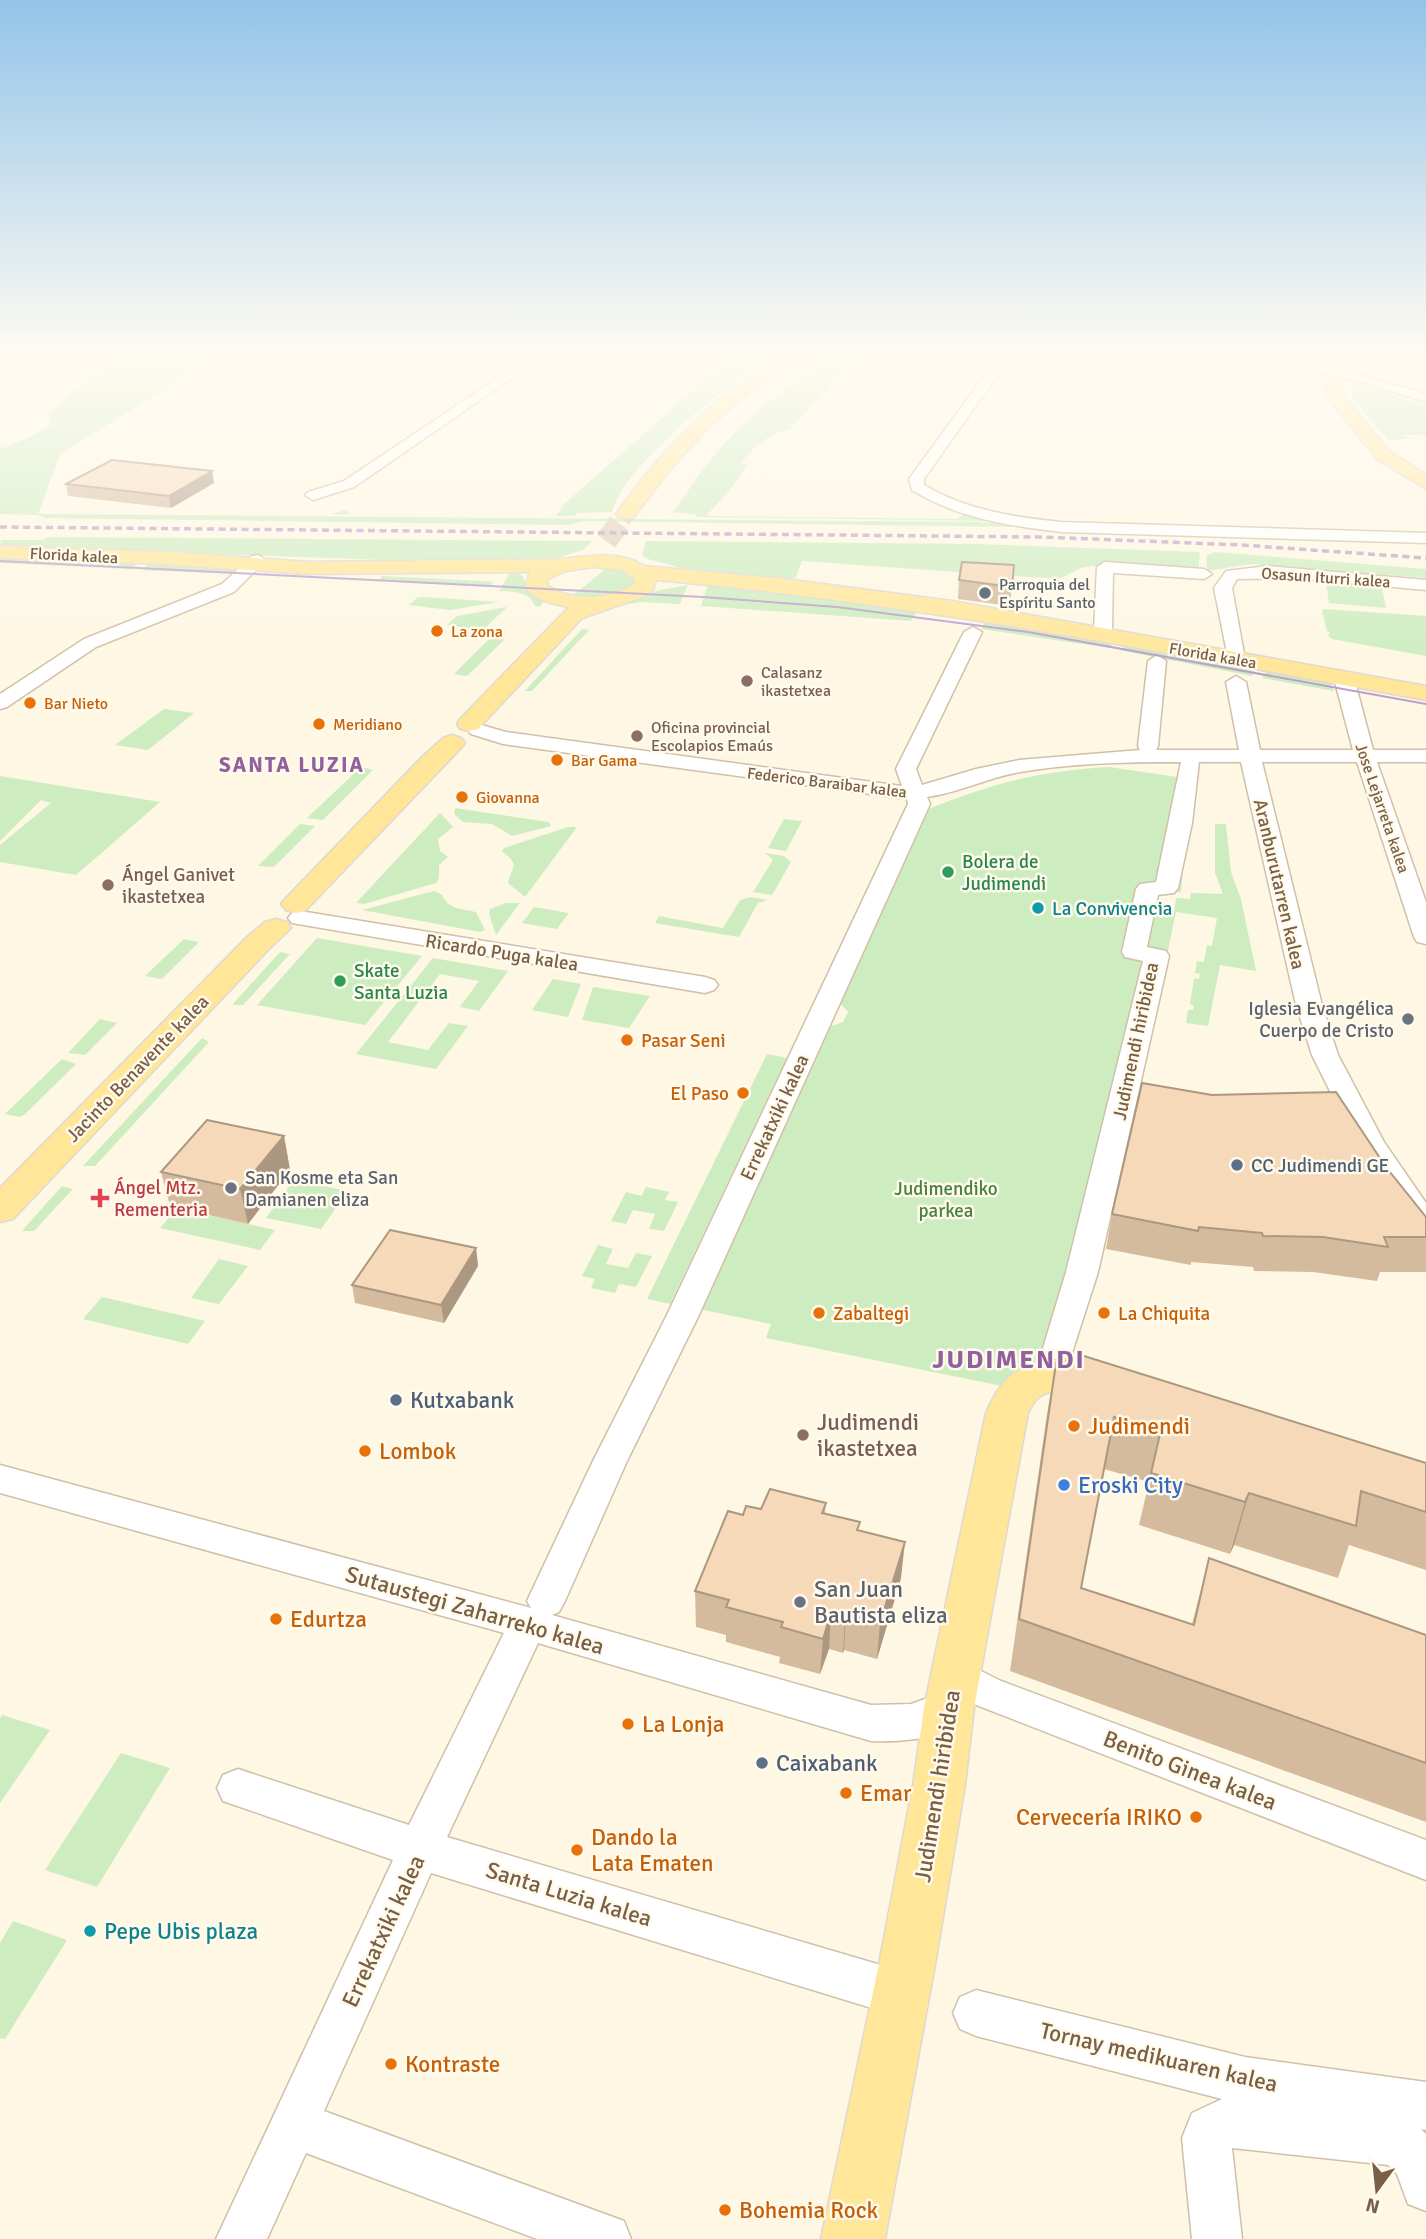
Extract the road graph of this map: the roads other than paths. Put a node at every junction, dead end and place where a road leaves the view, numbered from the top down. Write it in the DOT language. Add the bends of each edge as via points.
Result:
graph roads {
  1 [pos="384,460"];
  2 [pos="666,460"];
  3 [pos="684,460"];
  4 [pos="929,460"];
  5 [pos="1391,460"];
  6 [pos="1426,483"];
  7 [pos="313,495"];
  8 [pos="626,514"];
  9 [pos="646,514"];
  10 [pos="1426,538"];
  11 [pos="0,552"];
  12 [pos="256,563"];
  13 [pos="570,563"];
  14 [pos="627,563"];
  15 [pos="472,566"];
  16 [pos="1204,574"];
  17 [pos="536,579"];
  18 [pos="1426,584"];
  19 [pos="568,606"];
  20 [pos="1103,631"];
  21 [pos="974,632"];
  22 [pos="1157,661"];
  23 [pos="1236,671"];
  24 [pos="1344,678"];
  25 [pos="1426,693"];
  26 [pos="0,703"];
  27 [pos="466,732"];
  28 [pos="1148,746"];
  29 [pos="1250,754"];
  30 [pos="1365,756"];
  31 [pos="1426,756"];
  32 [pos="1190,764"];
  33 [pos="915,793"];
  34 [pos="1422,914"];
  35 [pos="291,916"];
  36 [pos="1426,937"];
  37 [pos="705,985"];
  38 [pos="0,1210"];
  39 [pos="1426,1225"];
  40 [pos="1064,1364"];
  41 [pos="1136,1400"];
  42 [pos="0,1479"];
  43 [pos="537,1613"];
  44 [pos="952,1692"];
  45 [pos="238,1788"];
  46 [pos="420,1849"];
  47 [pos="1426,1860"];
  48 [pos="901,1994"];
  49 [pos="976,2013"];
  50 [pos="1426,2106"];
  51 [pos="295,2123"];
  52 [pos="1426,2184"];
  53 [pos="241,2239"];
  54 [pos="606,2239"];
  55 [pos="853,2239"];
  56 [pos="1217,2239"];
  1 -- 7 [label="street" via="349,484"];
  2 -- 8 [label="main road"];
  3 -- 9 [label="main road"];
  4 -- 10 [label="street" via="916,479 917,487 927,494 1046,526"];
  5 -- 6 [label="main road"];
  11 -- 12 [label="main road, Florida kalea"];
  12 -- 15 [label="main road, Florida kalea"];
  12 -- 26 [label="street" via="228,587 90,643"];
  13 -- 14 [label="main road"];
  13 -- 15 [label="main road"];
  13 -- 17 [label="main road"];
  14 -- 19 [label="main road, Jacinto Benavente kalea" via="627,597"];
  14 -- 23 [label="main road, Florida kalea" via="687,583 1001,617"];
  15 -- 17 [label="main road" via="516,570"];
  16 -- 20 [label="street" via="1105,567"];
  17 -- 19 [label="main road" via="542,593"];
  18 -- 23 [label="street, Osasun Iturri kalea" via="1261,572 1233,575 1223,588"];
  19 -- 27 [label="main road, Jacinto Benavente kalea"];
  21 -- 33 [label="street, Errekatxiki kalea" via="906,769"];
  22 -- 28 [label="street"];
  23 -- 24 [label="main road, Florida kalea"];
  23 -- 29 [label="street, Aranburutarren kalea"];
  24 -- 25 [label="main road, Florida kalea"];
  24 -- 30 [label="street, Jose Lejarreta kalea"];
  27 -- 33 [label="street, Federico Baraibar kalea"];
  27 -- 35 [label="main road, Jacinto Benavente kalea" via="432,761"];
  29 -- 30 [label="street, Federico Baraibar kalea"];
  29 -- 33 [label="street, Federico Baraibar kalea" via="1064,759 984,773"];
  29 -- 39 [label="street, Aranburutarren kalea" via="1325,1055 1370,1143"];
  30 -- 31 [label="street, Federico Baraibar kalea"];
  30 -- 34 [label="street, Jose Lejarreta kalea"];
  32 -- 40 [label="street, Judimendi hiribidea" via="1166,888 1148,889 1134,952 1157,956"];
  33 -- 43 [label="street, Errekatxiki kalea" via="919,804 906,833 682,1317"];
  34 -- 36 [label="street, Jose Lejarreta kalea"];
  35 -- 37 [label="street, Ricardo Puga kalea"];
  35 -- 38 [label="main road, Jacinto Benavente kalea" via="249,951"];
  40 -- 41 [label="main road"];
  40 -- 44 [label="main road, Judimendi hiribidea" via="1018,1388 1011,1401"];
  42 -- 43 [label="street, Sutaustegi Zaharreko kalea"];
  43 -- 44 [label="street, Sutaustegi Zaharreko kalea" via="870,1723 905,1725 929,1719"];
  43 -- 46 [label="street, Errekatxiki kalea"];
  44 -- 47 [label="street, Benito Ginea kalea" via="988,1693"];
  44 -- 48 [label="main road, Judimendi hiribidea"];
  45 -- 46 [label="street, Santa Luzia kalea"];
  46 -- 48 [label="street, Santa Luzia kalea"];
  46 -- 51 [label="street, Errekatxiki kalea"];
  48 -- 55 [label="main road, Judimendi hiribidea"];
  49 -- 50 [label="street, Tornay medikuaren kalea" via="1245,2081"];
  51 -- 53 [label="street, Errekatxiki kalea"];
  51 -- 54 [label="street"];
  52 -- 56 [label="street" via="1409,2148 1390,2140 1223,2123 1208,2130 1206,2138"];
}
